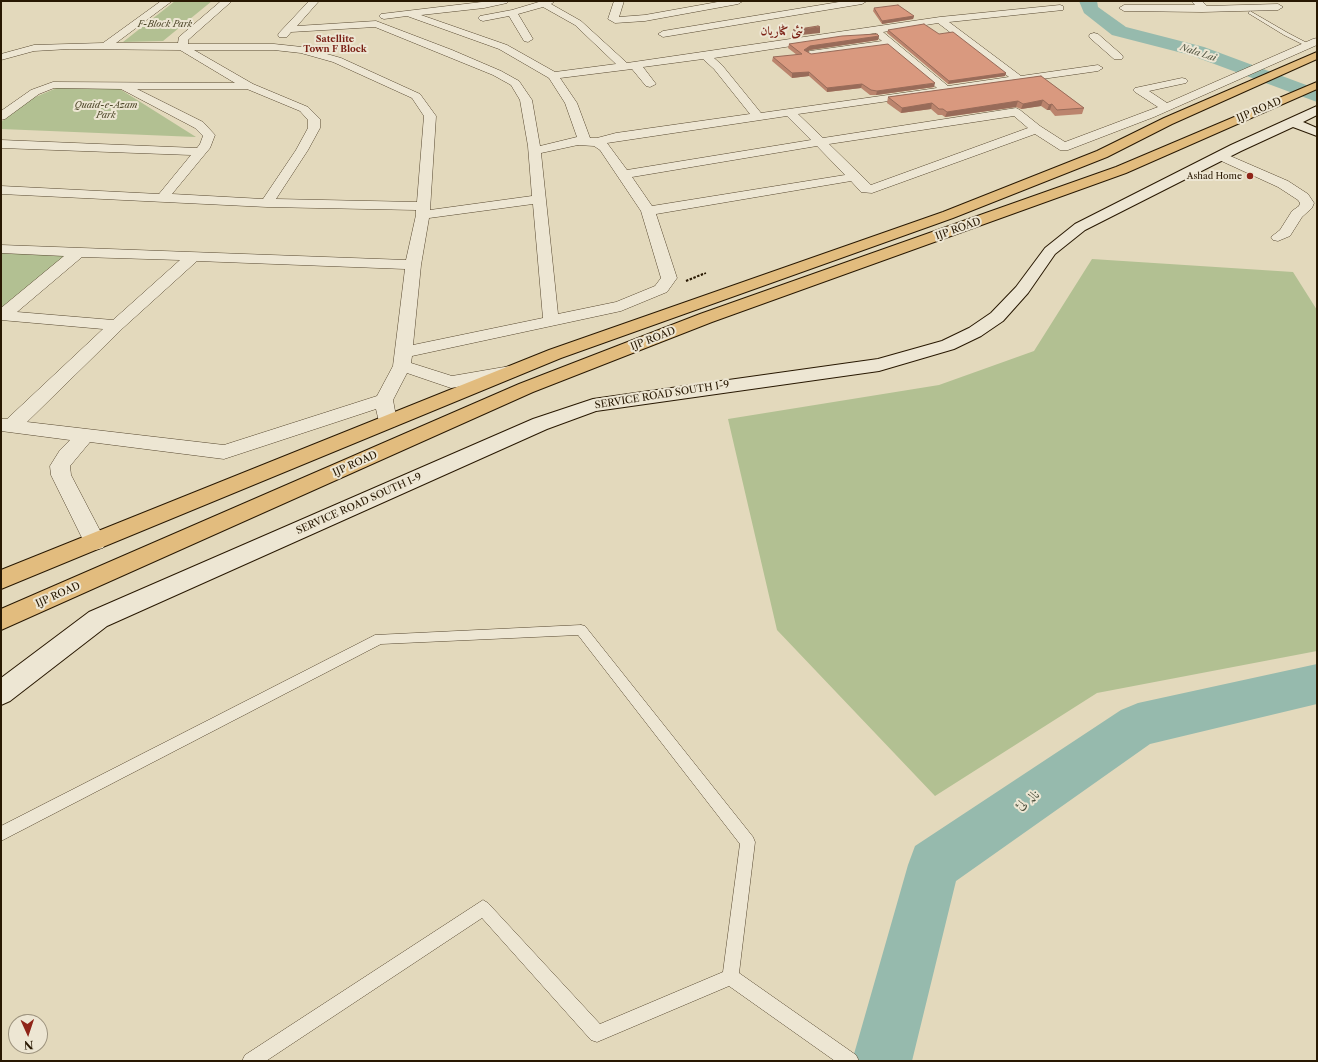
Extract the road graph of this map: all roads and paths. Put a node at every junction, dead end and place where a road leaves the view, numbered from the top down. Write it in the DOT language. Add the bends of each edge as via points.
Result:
graph roads {
  1 [pos="167,1"];
  2 [pos="227,1"];
  3 [pos="314,1"];
  4 [pos="504,1"];
  5 [pos="619,1"];
  6 [pos="738,1"];
  7 [pos="862,1"];
  8 [pos="1196,1"];
  9 [pos="547,2"];
  10 [pos="390,4"];
  11 [pos="1278,7"];
  12 [pos="1060,8"];
  13 [pos="1124,8"];
  14 [pos="1182,8"];
  15 [pos="1202,9"];
  16 [pos="1250,12"];
  17 [pos="512,13"];
  18 [pos="410,14"];
  19 [pos="1192,17"];
  20 [pos="644,18"];
  21 [pos="474,19"];
  22 [pos="380,20"];
  23 [pos="940,20"];
  24 [pos="460,21"];
  25 [pos="440,24"];
  26 [pos="288,29"];
  27 [pos="876,30"];
  28 [pos="663,34"];
  29 [pos="1094,36"];
  30 [pos="528,39"];
  31 [pos="890,43"];
  32 [pos="1313,43"];
  33 [pos="107,45"];
  34 [pos="184,47"];
  35 [pos="274,47"];
  36 [pos="1317,55"];
  37 [pos="705,56"];
  38 [pos="796,56"];
  39 [pos="1,57"];
  40 [pos="1118,57"];
  41 [pos="691,58"];
  42 [pos="734,65"];
  43 [pos="630,66"];
  44 [pos="718,67"];
  45 [pos="1098,68"];
  46 [pos="553,76"];
  47 [pos="1017,78"];
  48 [pos="1182,81"];
  49 [pos="650,84"];
  50 [pos="987,84"];
  51 [pos="122,85"];
  52 [pos="1317,85"];
  53 [pos="249,86"];
  54 [pos="945,89"];
  55 [pos="997,93"];
  56 [pos="1007,103"];
  57 [pos="1317,110"];
  58 [pos="789,112"];
  59 [pos="1016,112"];
  60 [pos="1167,114"];
  61 [pos="1,116"];
  62 [pos="758,117"];
  63 [pos="1296,121"];
  64 [pos="1036,129"];
  65 [pos="1317,132"];
  66 [pos="591,142"];
  67 [pos="820,142"];
  68 [pos="1,144"];
  69 [pos="534,151"];
  70 [pos="200,152"];
  71 [pos="1221,156"];
  72 [pos="624,174"];
  73 [pos="854,177"];
  74 [pos="1,190"];
  75 [pos="163,197"];
  76 [pos="540,199"];
  77 [pos="267,203"];
  78 [pos="423,211"];
  79 [pos="648,211"];
  80 [pos="1278,237"];
  81 [pos="1,249"];
  82 [pos="77,253"];
  83 [pos="193,256"];
  84 [pos="413,265"];
  85 [pos="808,265"];
  86 [pos="823,277"];
  87 [pos="2,315"];
  88 [pos="551,321"];
  89 [pos="117,325"];
  90 [pos="403,359"];
  91 [pos="512,372"];
  92 [pos="384,400"];
  93 [pos="388,422"];
  94 [pos="6,425"];
  95 [pos="86,435"];
  96 [pos="95,542"];
  97 [pos="1,580"];
  98 [pos="1,620"];
  99 [pos="1,694"];
  100 [pos="1,834"];
  101 [pos="730,977"];
  102 [pos="251,1061"];
  103 [pos="850,1061"];
  1 -- 33 [label="street"];
  2 -- 34 [label="street" via="183,39"];
  3 -- 26 [label="street"];
  4 -- 18 [label="street" via="484,6"];
  5 -- 20 [label="street" via="613,18 615,20"];
  6 -- 20 [label="street"];
  7 -- 28 [label="street"];
  8 -- 15 [label="street" via="1204,8"];
  9 -- 17 [label="street"];
  9 -- 43 [label="street" via="578,23"];
  10 -- 22 [label="street"];
  11 -- 15 [label="street"];
  12 -- 23 [label="street"];
  13 -- 14 [label="street"];
  14 -- 15 [label="street"];
  14 -- 19 [label="street"];
  16 -- 32 [label="lane" via="1286,34"];
  17 -- 21 [label="street"];
  17 -- 30 [label="street"];
  18 -- 22 [label="street"];
  18 -- 25 [label="street"];
  20 -- 28 [label="street"];
  22 -- 26 [label="street"];
  22 -- 69 [label="street" via="515,83 526,100"];
  23 -- 27 [label="street"];
  23 -- 47 [label="street"];
  24 -- 25 [label="street"];
  25 -- 46 [label="street" via="504,47"];
  26 -- 35 [label="street"];
  27 -- 31 [label="street"];
  27 -- 37 [label="street"];
  28 -- 41 [label="street"];
  29 -- 40 [label="street"];
  31 -- 38 [label="street"];
  31 -- 54 [label="street"];
  32 -- 60 [label="street" via="1203,90"];
  33 -- 34 [label="street"];
  33 -- 39 [label="street" via="34,48"];
  34 -- 35 [label="street"];
  34 -- 53 [label="street"];
  35 -- 78 [label="street" via="302,50 337,60 416,96 430,116"];
  36 -- 60 [label="highway, IJP ROAD" via="1222,97"];
  37 -- 41 [label="street"];
  37 -- 44 [label="street"];
  41 -- 43 [label="street"];
  42 -- 44 [label="street"];
  43 -- 46 [label="street"];
  43 -- 49 [label="street"];
  44 -- 62 [label="street"];
  45 -- 47 [label="street"];
  46 -- 66 [label="street"];
  47 -- 50 [label="street"];
  48 -- 60 [label="street" via="1139,90"];
  50 -- 54 [label="street"];
  50 -- 55 [label="street"];
  51 -- 53 [label="street"];
  51 -- 61 [label="street" via="53,85 34,92"];
  51 -- 70 [label="street" via="199,125 209,135 206,145"];
  52 -- 86 [label="highway, IJP ROAD" via="1121,170"];
  53 -- 77 [label="street" via="304,109 314,119 314,128 302,150"];
  54 -- 58 [label="street"];
  56 -- 59 [label="street"];
  57 -- 63 [label="street, SERVICE ROAD SOUTH I-9"];
  58 -- 62 [label="street"];
  58 -- 67 [label="street"];
  59 -- 64 [label="street"];
  59 -- 67 [label="street"];
  60 -- 64 [label="street" via="1150,115 1064,147"];
  60 -- 85 [label="highway, IJP ROAD" via="1094,157 948,215"];
  62 -- 66 [label="street"];
  63 -- 65 [label="street"];
  63 -- 71 [label="street, SERVICE ROAD SOUTH I-9"];
  64 -- 73 [label="street" via="872,189 866,189"];
  66 -- 69 [label="street" via="578,141"];
  66 -- 72 [label="street" via="605,147"];
  67 -- 72 [label="street"];
  67 -- 73 [label="street"];
  68 -- 70 [label="street"];
  69 -- 76 [label="street"];
  70 -- 75 [label="street"];
  71 -- 80 [label="street" via="1283,184 1304,197 1307,203 1305,208 1296,214 1285,233"];
  71 -- 99 [label="street, SERVICE ROAD SOUTH I-9" via="1080,227 1050,251 1022,290 997,317 975,332 948,345 879,365 593,405 540,424 98,619"];
  72 -- 79 [label="street"];
  73 -- 79 [label="street"];
  74 -- 75 [label="street"];
  75 -- 77 [label="street"];
  76 -- 78 [label="street"];
  76 -- 88 [label="street"];
  77 -- 78 [label="street"];
  78 -- 84 [label="street"];
  79 -- 88 [label="street" via="669,278 661,289 621,306"];
  81 -- 82 [label="street"];
  82 -- 83 [label="street"];
  82 -- 87 [label="street"];
  83 -- 84 [label="street"];
  83 -- 89 [label="street"];
  84 -- 90 [label="street"];
  85 -- 86 [label="highway"];
  85 -- 91 [label="highway, IJP ROAD" via="555,354"];
  86 -- 98 [label="highway, IJP ROAD" via="706,318 526,388"];
  87 -- 89 [label="street"];
  88 -- 90 [label="street"];
  89 -- 94 [label="street"];
  90 -- 91 [label="street" via="451,382"];
  90 -- 92 [label="street"];
  91 -- 93 [label="highway, IJP ROAD"];
  92 -- 93 [label="street"];
  92 -- 95 [label="street" via="224,452"];
  93 -- 96 [label="highway, IJP ROAD"];
  94 -- 95 [label="street"];
  95 -- 96 [label="street" via="60,466 61,475"];
  96 -- 97 [label="highway, IJP ROAD"];
  100 -- 101 [label="lane" via="378,639 581,630 748,842"];
  101 -- 102 [label="lane" via="597,1034 483,908"];
  101 -- 103 [label="lane"];
}
